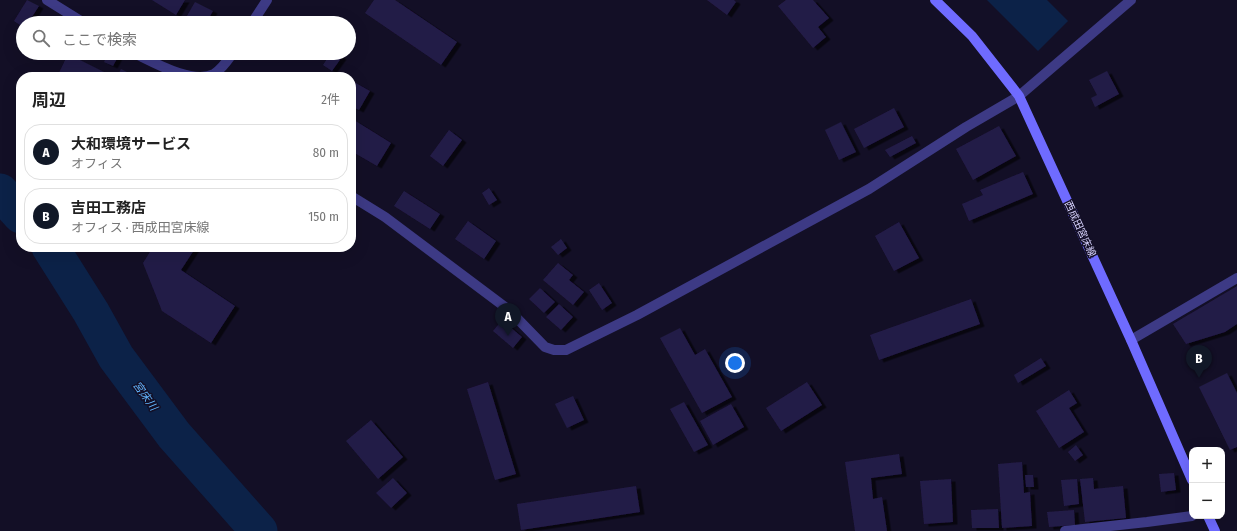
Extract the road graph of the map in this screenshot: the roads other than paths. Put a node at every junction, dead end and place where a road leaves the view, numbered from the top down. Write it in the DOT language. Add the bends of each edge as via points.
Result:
graph roads {
  1 [pos="47,0"];
  2 [pos="267,0"];
  3 [pos="935,0"];
  4 [pos="1131,0"];
  5 [pos="73,16"];
  6 [pos="257,16"];
  7 [pos="148,60"];
  8 [pos="227,60"];
  9 [pos="177,72"];
  10 [pos="217,72"];
  11 [pos="1019,96"];
  12 [pos="356,199"];
  13 [pos="1237,278"];
  14 [pos="1131,340"];
  15 [pos="1189,473"];
  16 [pos="1189,516"];
  17 [pos="1209,519"];
  18 [pos="1065,531"];
  19 [pos="1215,531"];
  1 -- 5 [label="street"];
  2 -- 6 [label="street"];
  3 -- 11 [label="main road, 西成田宮床線" via="972,36"];
  4 -- 11 [label="street"];
  7 -- 9 [label="street"];
  8 -- 10 [label="street"];
  11 -- 12 [label="street" via="869,189 637,315 566,350 545,348 509,310 385,217"];
  11 -- 14 [label="main road, 西成田宮床線"];
  13 -- 14 [label="street"];
  14 -- 15 [label="main road, 西成田宮床線"];
  16 -- 18 [label="street"];
  17 -- 19 [label="main road"];
}
